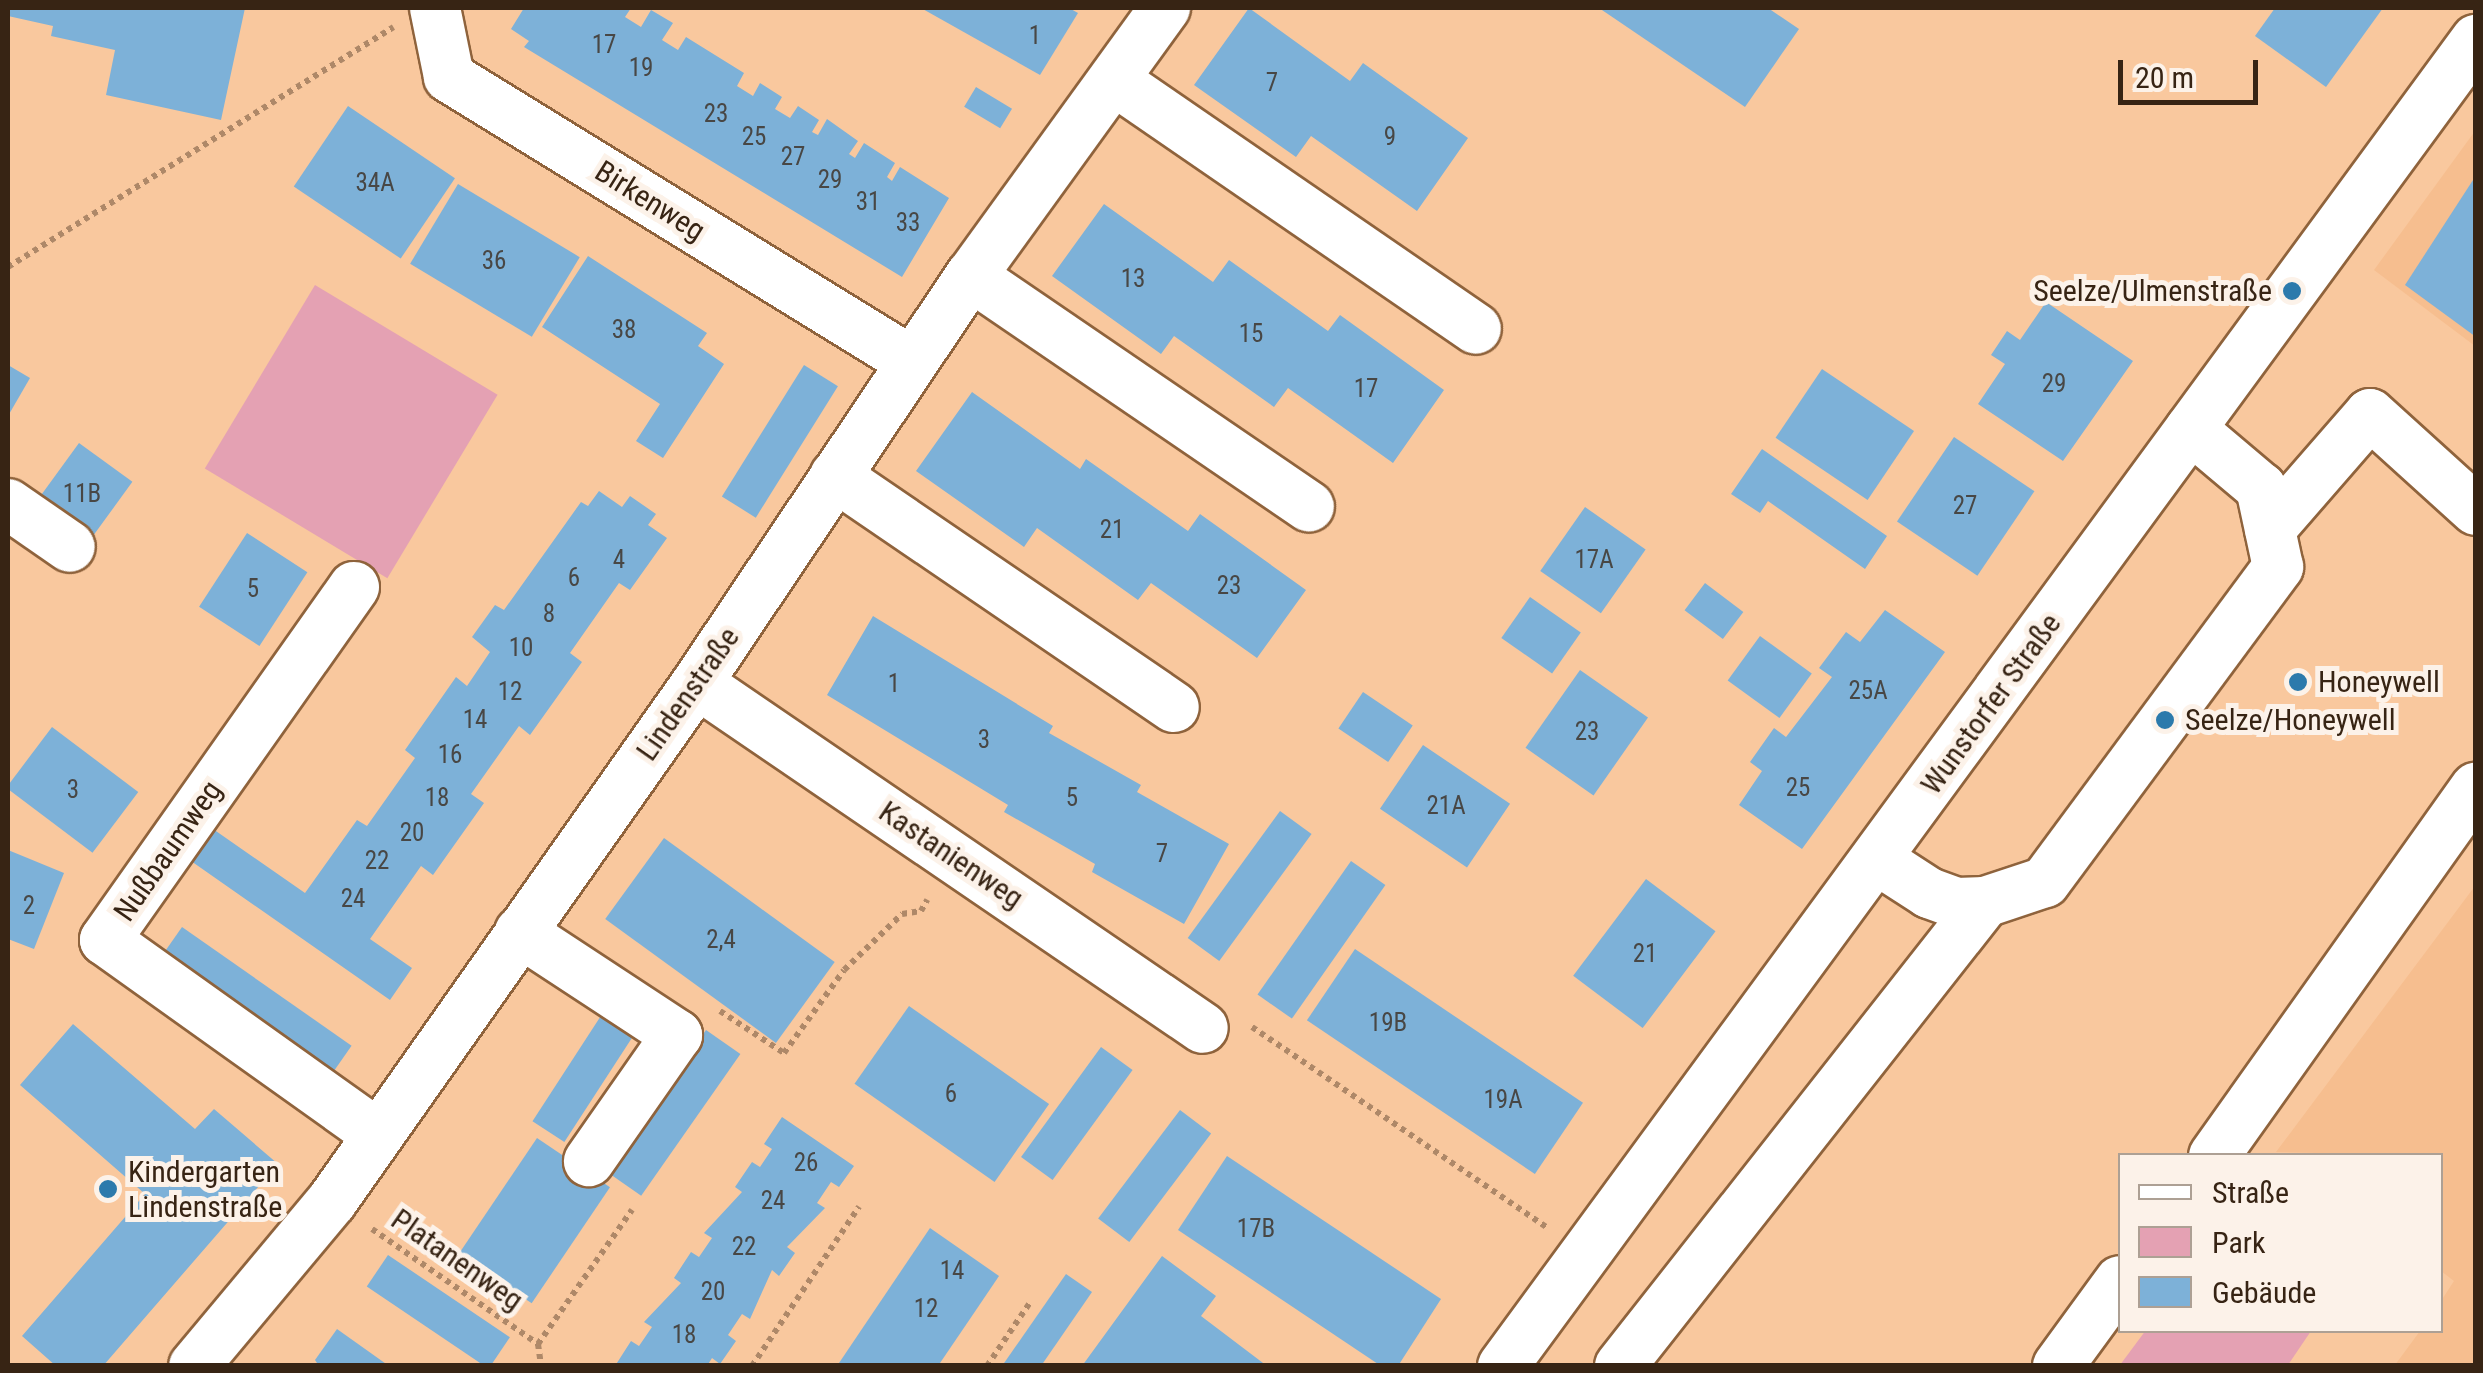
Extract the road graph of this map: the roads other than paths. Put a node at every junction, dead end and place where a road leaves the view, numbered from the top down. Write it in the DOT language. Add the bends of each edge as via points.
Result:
graph roads {
  1 [pos="1165,8"];
  2 [pos="421,13"];
  3 [pos="2476,40"];
  4 [pos="1114,80"];
  5 [pos="971,276"];
  6 [pos="1476,329"];
  7 [pos="912,362"];
  8 [pos="2191,429"];
  9 [pos="835,476"];
  10 [pos="8,504"];
  11 [pos="1309,507"];
  12 [pos="2476,510"];
  13 [pos="2270,528"];
  14 [pos="70,546"];
  15 [pos="354,587"];
  16 [pos="697,684"];
  17 [pos="1174,708"];
  18 [pos="2476,788"];
  19 [pos="1878,860"];
  20 [pos="1985,902"];
  21 [pos="520,932"];
  22 [pos="1219,1022"];
  23 [pos="378,1134"];
  24 [pos="2216,1153"];
  25 [pos="589,1161"];
  26 [pos="2118,1285"];
  27 [pos="194,1366"];
  28 [pos="1503,1366"];
  29 [pos="1620,1366"];
  30 [pos="2058,1366"];
  1 -- 4 [label="street, Lindenstraße"];
  2 -- 7 [label="street, Birkenweg" via="449,78"];
  3 -- 8 [label="street, Wunstorfer Straße"];
  4 -- 5 [label="street, Lindenstraße"];
  4 -- 6 [label="street"];
  5 -- 7 [label="street, Lindenstraße"];
  5 -- 11 [label="street"];
  7 -- 9 [label="street, Lindenstraße"];
  8 -- 13 [label="street" via="2260,488"];
  8 -- 19 [label="street, Wunstorfer Straße"];
  9 -- 16 [label="street, Lindenstraße"];
  9 -- 17 [label="street"];
  10 -- 14 [label="street"];
  12 -- 13 [label="street" via="2370,414"];
  13 -- 20 [label="street" via="2278,567 2045,882"];
  15 -- 23 [label="street, Nußbaumweg" via="105,940"];
  16 -- 21 [label="street, Lindenstraße"];
  16 -- 22 [label="street, Kastanienweg"];
  18 -- 24 [label="street"];
  19 -- 20 [label="street" via="1929,893"];
  19 -- 28 [label="street, Wunstorfer Straße"];
  20 -- 29 [label="street"];
  21 -- 23 [label="street, Lindenstraße"];
  21 -- 25 [label="street" via="677,1035"];
  23 -- 27 [label="street, Lindenstraße" via="332,1201"];
  26 -- 30 [label="street"];
}
